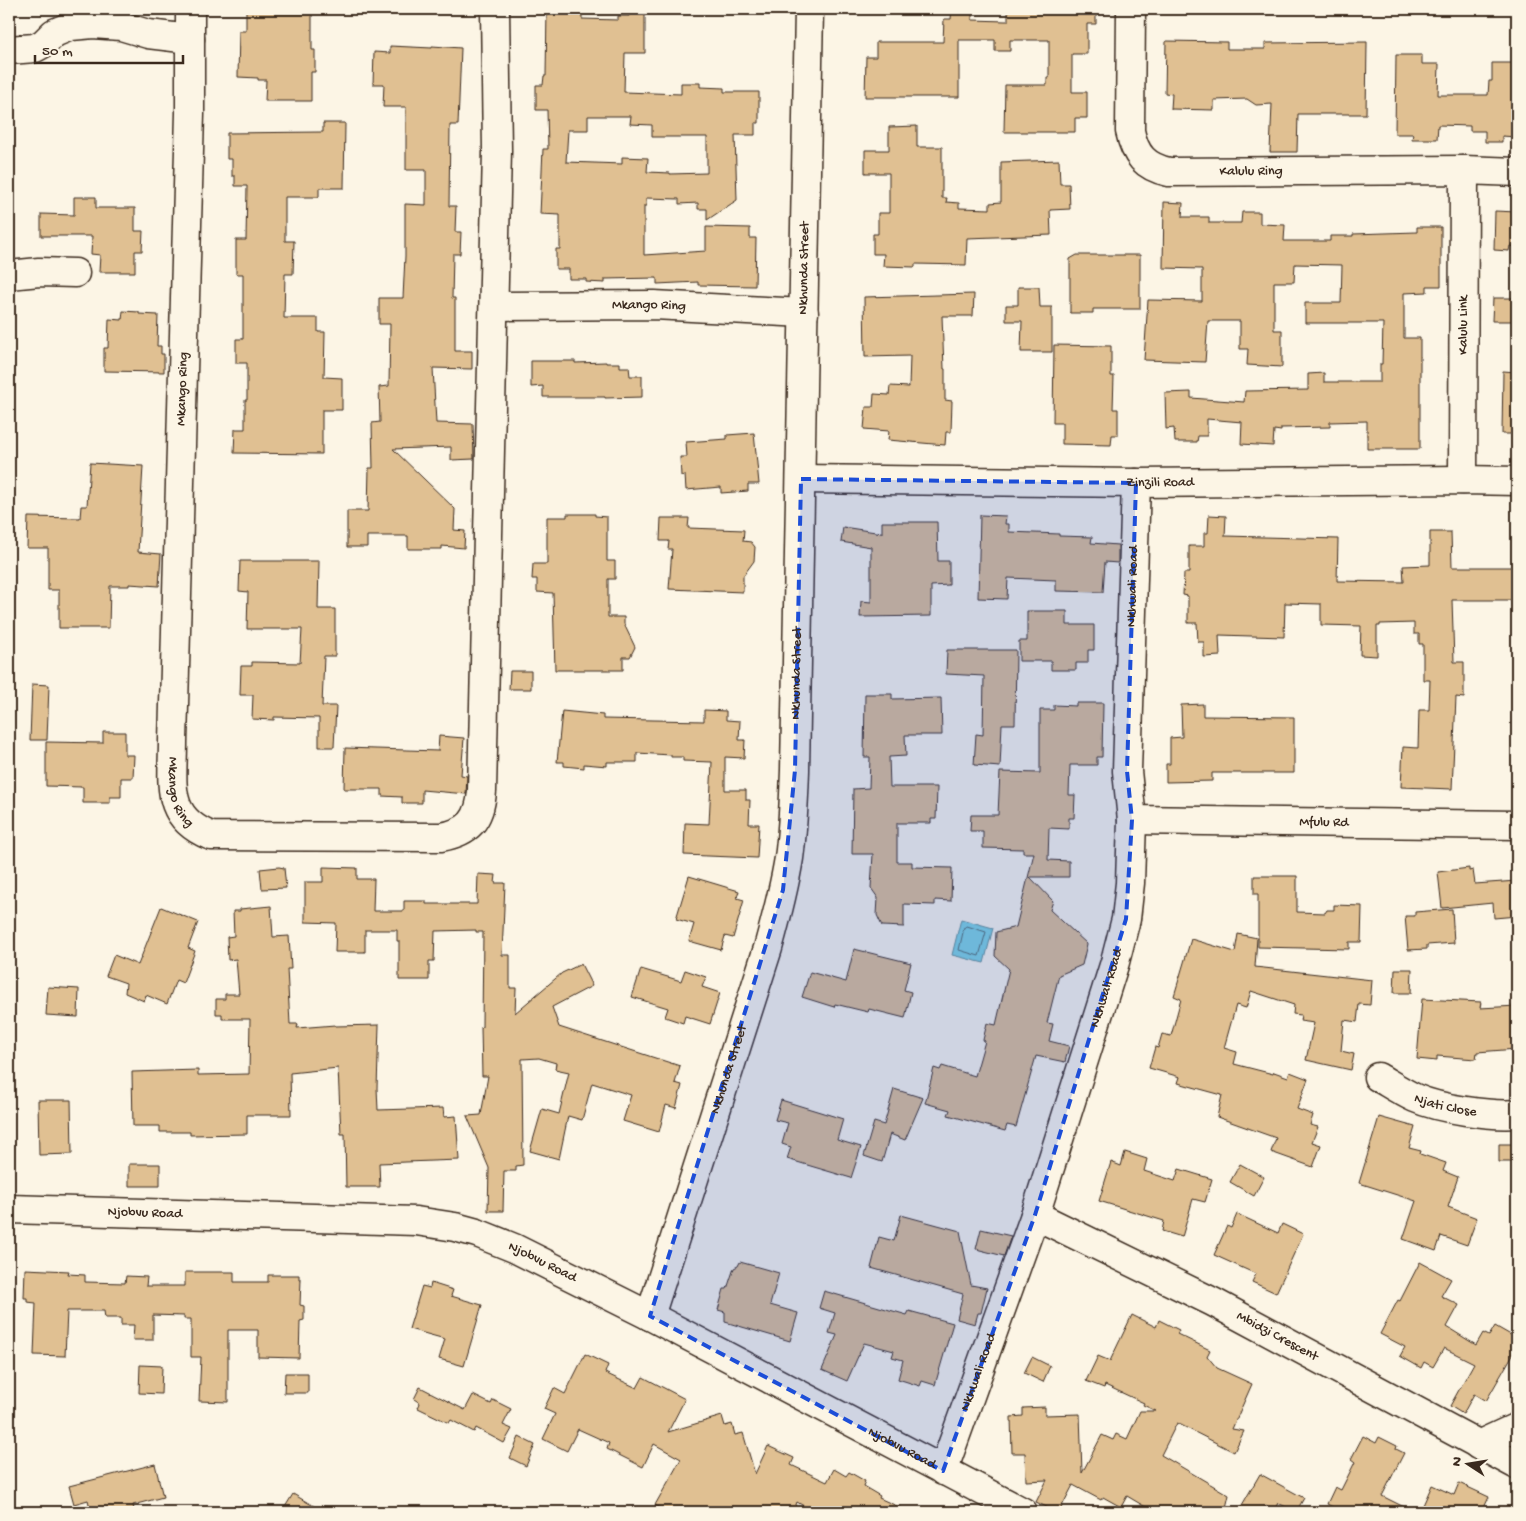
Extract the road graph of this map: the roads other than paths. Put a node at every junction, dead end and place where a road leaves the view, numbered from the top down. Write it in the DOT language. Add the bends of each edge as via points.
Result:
graph roads {
  1 [pos="190,9"];
  2 [pos="495,9"];
  3 [pos="809,9"];
  4 [pos="1131,9"];
  5 [pos="190,39"];
  6 [pos="9,50"];
  7 [pos="1464,170"];
  8 [pos="1517,172"];
  9 [pos="75,273"];
  10 [pos="9,274"];
  11 [pos="494,306"];
  12 [pos="804,313"];
  13 [pos="801,479"];
  14 [pos="1463,480"];
  15 [pos="1517,481"];
  16 [pos="1136,483"];
  17 [pos="1132,820"];
  18 [pos="1517,825"];
  19 [pos="1378,1077"];
  20 [pos="1517,1114"];
  21 [pos="9,1209"];
  22 [pos="1035,1215"];
  23 [pos="650,1316"];
  24 [pos="1517,1427"];
  25 [pos="1478,1445"];
  26 [pos="1517,1465"];
  27 [pos="943,1471"];
  28 [pos="1024,1512"];
  1 -- 5 [label="street, Mkango Ring"];
  2 -- 11 [label="street, Mkango Ring"];
  3 -- 12 [label="street, Nkhunda Street"];
  4 -- 7 [label="street, Kalulu Ring" via="1130,131 1138,154 1157,169 1169,172"];
  5 -- 6 [label="street" via="93,24 71,26 35,48"];
  5 -- 11 [label="street, Mkango Ring" via="172,791 182,816 194,828 211,836 441,837 458,833 474,821 482,802 483,782"];
  7 -- 8 [label="street, Kalulu Ring"];
  7 -- 14 [label="street, Kalulu Link"];
  9 -- 10 [label="street"];
  11 -- 12 [label="street, Mkango Ring" via="654,305"];
  12 -- 13 [label="street, Nkhunda Street"];
  13 -- 16 [label="street, Zinzili Road"];
  13 -- 23 [label="street, Nkhunda Street" via="795,770 783,890 768,948"];
  14 -- 15 [label="street, Zinzili Road"];
  14 -- 16 [label="street, Zinzili Road"];
  16 -- 17 [label="street, Nkhwali Road" via="1127,771"];
  17 -- 18 [label="street, Mfulu Rd"];
  17 -- 22 [label="street, Nkhwali Road" via="1126,918"];
  19 -- 20 [label="street, Njati Close" via="1429,1103 1484,1113"];
  21 -- 23 [label="street, Njobvu Road" via="416,1221 455,1227 514,1248"];
  22 -- 25 [label="street, Mbidzi Crescent" via="1213,1302"];
  22 -- 27 [label="street, Nkhwali Road"];
  23 -- 27 [label="street, Njobvu Road"];
  24 -- 25 [label="street"];
  25 -- 26 [label="street, Mbidzi Crescent"];
  27 -- 28 [label="street, Njobvu Road"];
}
